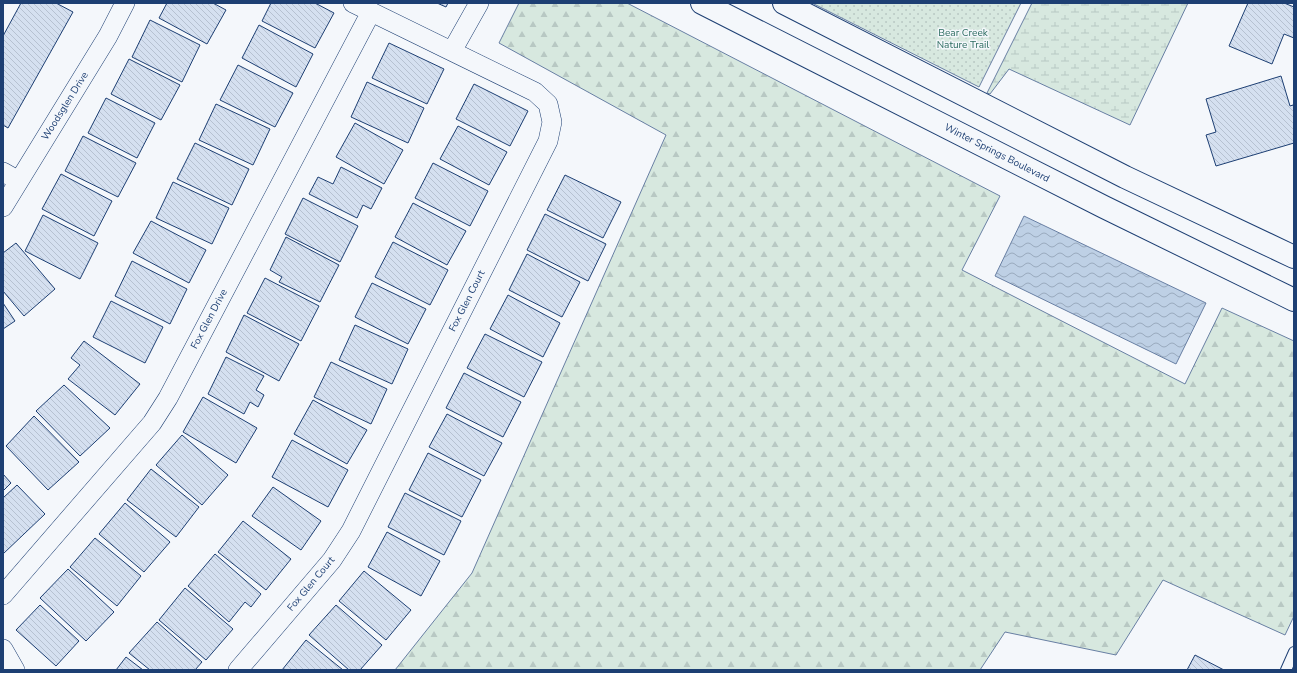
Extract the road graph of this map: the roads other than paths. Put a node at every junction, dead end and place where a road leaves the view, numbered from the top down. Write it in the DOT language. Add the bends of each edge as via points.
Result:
graph roads {
  1 [pos="125,3"];
  2 [pos="353,3"];
  3 [pos="479,3"];
  4 [pos="702,3"];
  5 [pos="784,3"];
  6 [pos="371,12"];
  7 [pos="452,51"];
  8 [pos="3,172"];
  9 [pos="19,181"];
  10 [pos="3,207"];
  11 [pos="1294,258"];
  12 [pos="1294,300"];
  13 [pos="3,595"];
  14 [pos="3,649"];
  15 [pos="1294,652"];
  16 [pos="15,670"];
  17 [pos="238,670"];
  18 [pos="1286,670"];
  1 -- 9 [label="street, Woodsglen Drive" via="108,36"];
  2 -- 6 [label="street, Fox Glen Court"];
  3 -- 7 [label="street"];
  4 -- 12 [label="street, Winter Springs Boulevard" via="1104,208"];
  5 -- 11 [label="street" via="1125,177"];
  6 -- 7 [label="street, Fox Glen Court"];
  6 -- 13 [label="street, Fox Glen Drive" via="168,398 152,423"];
  7 -- 17 [label="street, Fox Glen Court" via="534,92 548,104 552,122 548,141 351,532 332,560"];
  8 -- 9 [label="street"];
  9 -- 10 [label="street, Woodsglen Drive"];
  14 -- 16 [label="street"];
  15 -- 18 [label="lane"];
}
